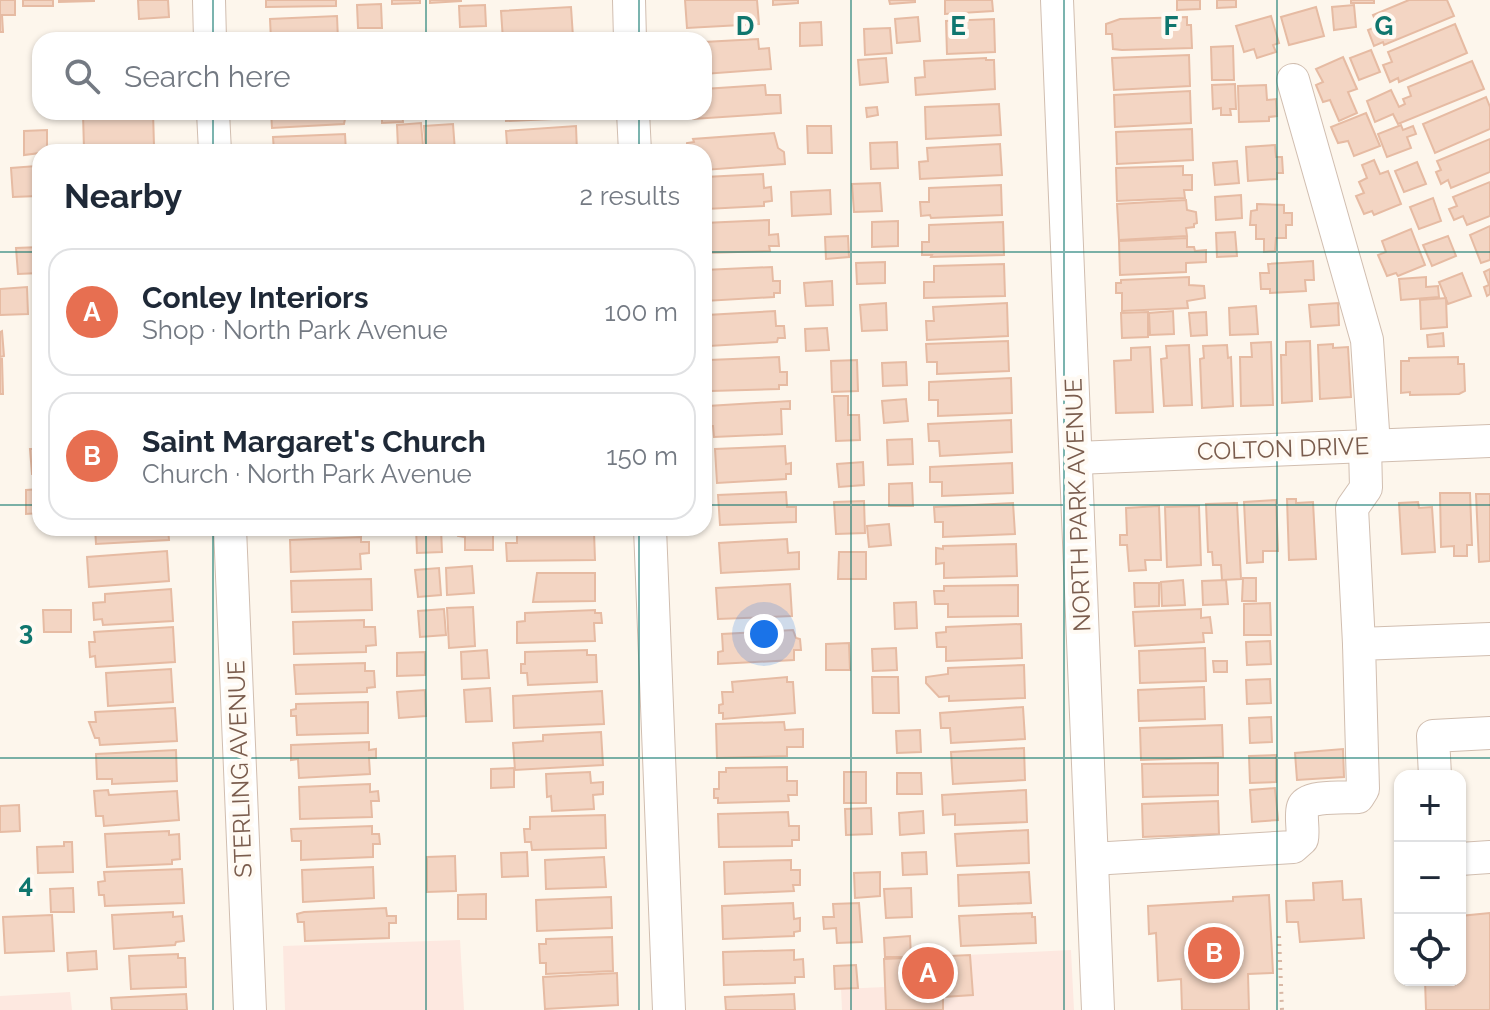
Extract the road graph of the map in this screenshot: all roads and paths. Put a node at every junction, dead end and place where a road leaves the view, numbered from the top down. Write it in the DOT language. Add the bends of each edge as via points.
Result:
graph roads {
  1 [pos="209,0"];
  2 [pos="629,0"];
  3 [pos="1057,0"];
  4 [pos="210,32"];
  5 [pos="630,32"];
  6 [pos="1293,80"];
  7 [pos="213,120"];
  8 [pos="633,120"];
  9 [pos="215,144"];
  10 [pos="635,144"];
  11 [pos="1490,441"];
  12 [pos="1369,446"];
  13 [pos="1076,458"];
  14 [pos="230,536"];
  15 [pos="650,536"];
  16 [pos="1490,639"];
  17 [pos="1359,644"];
  18 [pos="1490,733"];
  19 [pos="1435,770"];
  20 [pos="1490,857"];
  21 [pos="1092,859"];
  22 [pos="1466,859"];
  23 [pos="1279,936"];
  24 [pos="250,1010"];
  25 [pos="669,1010"];
  26 [pos="1098,1010"];
  27 [pos="1282,1010"];
  1 -- 4 [label="street"];
  2 -- 5 [label="street"];
  3 -- 13 [label="street, NORTH PARK AVENUE"];
  6 -- 12 [label="street" via="1367,340"];
  7 -- 9 [label="street"];
  8 -- 10 [label="street"];
  11 -- 12 [label="street, COLTON DRIVE"];
  12 -- 13 [label="street, COLTON DRIVE"];
  12 -- 17 [label="street" via="1366,488 1352,508"];
  13 -- 21 [label="street, NORTH PARK AVENUE"];
  14 -- 24 [label="street, STERLING AVENUE"];
  15 -- 25 [label="street"];
  16 -- 17 [label="street"];
  17 -- 21 [label="street" via="1363,789 1358,797 1306,803 1302,839 1286,849"];
  18 -- 19 [label="street" via="1433,736"];
  20 -- 22 [label="street"];
  21 -- 26 [label="street, NORTH PARK AVENUE"];
  23 -- 27 [label="path"];
}
